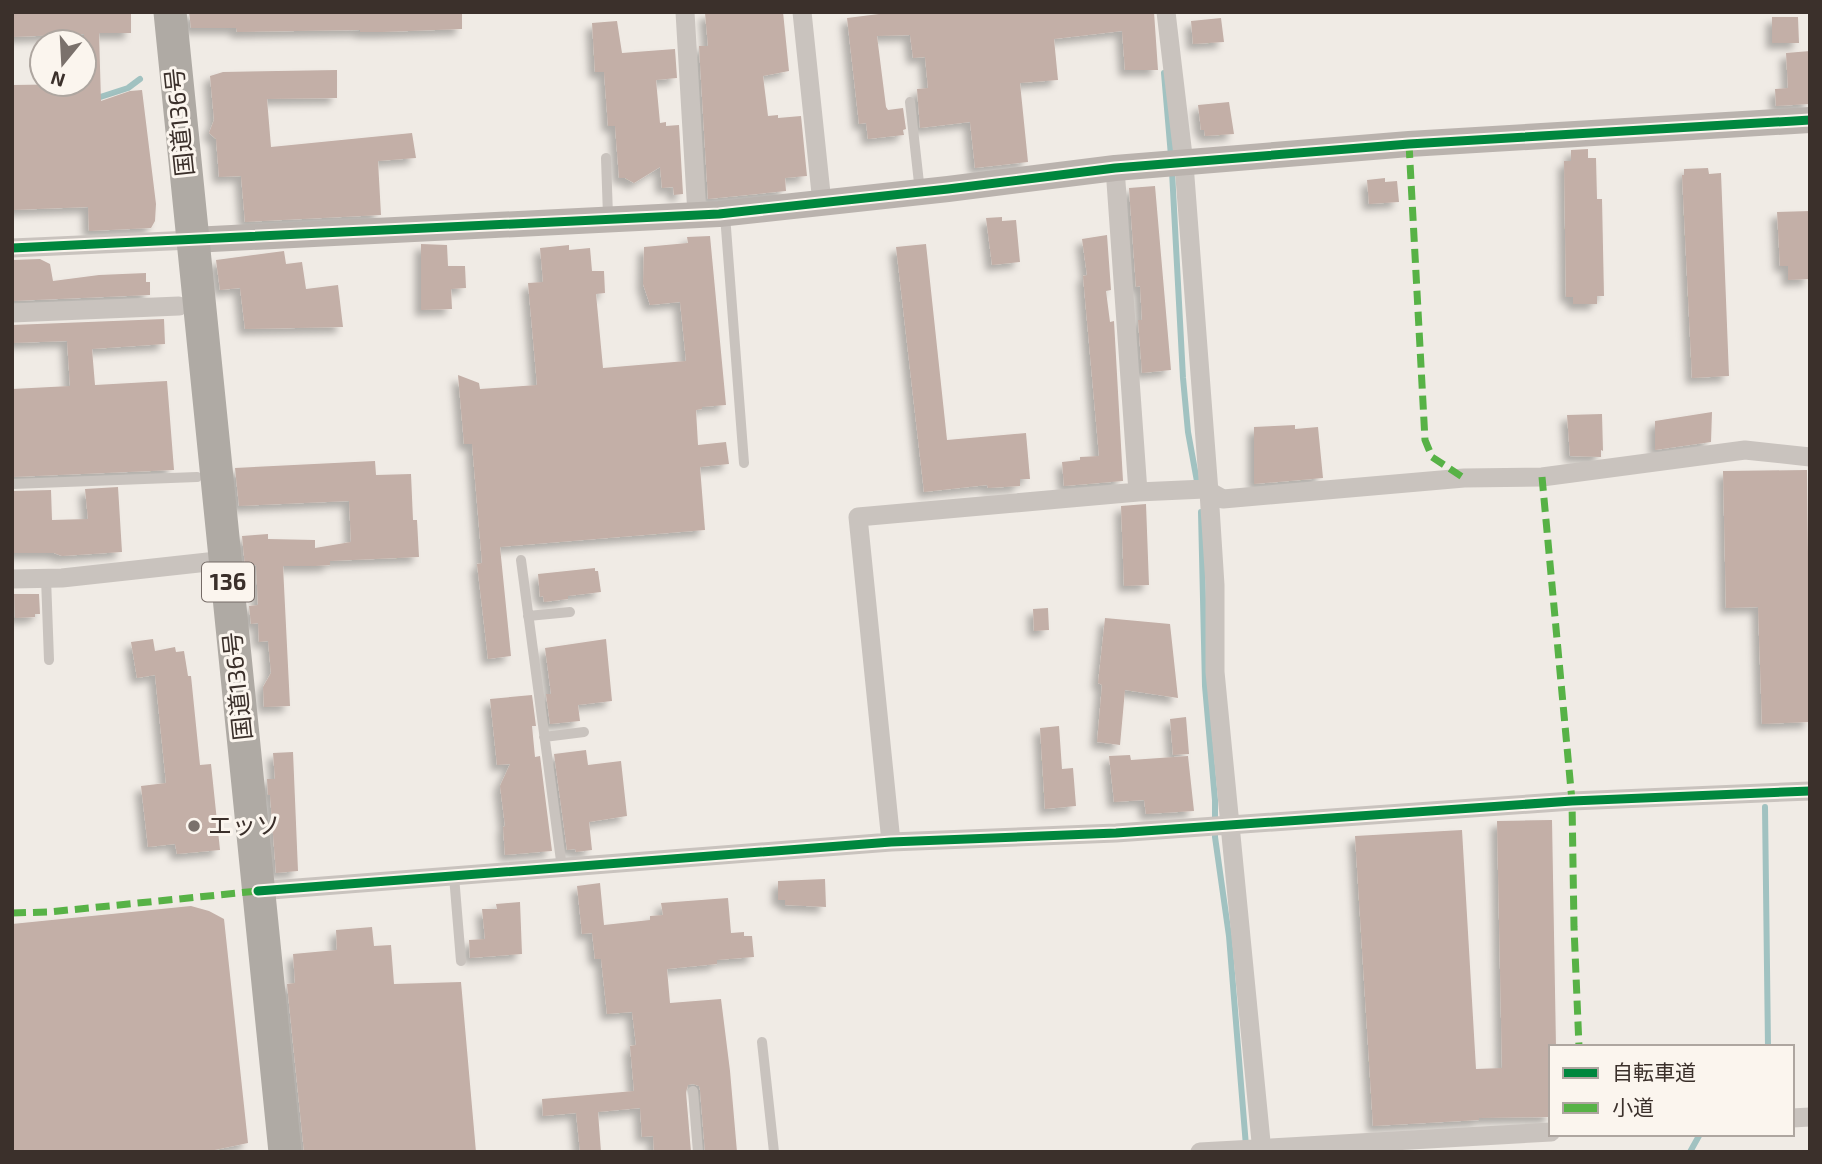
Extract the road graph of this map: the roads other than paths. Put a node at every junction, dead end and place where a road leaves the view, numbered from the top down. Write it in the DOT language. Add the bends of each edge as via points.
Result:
graph roads {
  1 [pos="151,12"];
  2 [pos="170,12"];
  3 [pos="685,12"];
  4 [pos="802,12"];
  5 [pos="1166,12"];
  6 [pos="910,102"];
  7 [pos="1810,120"];
  8 [pos="606,158"];
  9 [pos="1175,164"];
  10 [pos="1115,168"];
  11 [pos="920,192"];
  12 [pos="822,203"];
  13 [pos="724,213"];
  14 [pos="697,215"];
  15 [pos="608,219"];
  16 [pos="183,241"];
  17 [pos="12,248"];
  18 [pos="179,306"];
  19 [pos="12,313"];
  20 [pos="1810,457"];
  21 [pos="744,463"];
  22 [pos="197,477"];
  23 [pos="12,484"];
  24 [pos="1138,492"];
  25 [pos="1209,492"];
  26 [pos="521,560"];
  27 [pos="216,561"];
  28 [pos="46,578"];
  29 [pos="12,579"];
  30 [pos="570,612"];
  31 [pos="528,616"];
  32 [pos="49,660"];
  33 [pos="584,732"];
  34 [pos="544,737"];
  35 [pos="1810,791"];
  36 [pos="1230,825"];
  37 [pos="891,842"];
  38 [pos="562,867"];
  39 [pos="454,876"];
  40 [pos="258,891"];
  41 [pos="461,961"];
  42 [pos="762,1042"];
  43 [pos="693,1091"];
  44 [pos="1549,1132"];
  45 [pos="1503,1143"];
  46 [pos="1439,1144"];
  47 [pos="1262,1150"];
  48 [pos="1233,1151"];
  49 [pos="265,1152"];
  50 [pos="285,1152"];
  51 [pos="698,1152"];
  52 [pos="774,1152"];
  53 [pos="1200,1152"];
  1 -- 16 [label="highway, 国道136号 / 136"];
  2 -- 16 [label="highway, 国道136号 / 136"];
  3 -- 14 [label="street"];
  4 -- 12 [label="street"];
  5 -- 9 [label="street"];
  6 -- 11 [label="lane"];
  7 -- 9 [label="street" via="1409,144"];
  8 -- 15 [label="lane"];
  9 -- 10 [label="street"];
  9 -- 25 [label="street"];
  10 -- 11 [label="street"];
  10 -- 24 [label="street"];
  11 -- 12 [label="street"];
  12 -- 13 [label="street"];
  13 -- 14 [label="street"];
  13 -- 21 [label="lane"];
  14 -- 15 [label="street"];
  15 -- 16 [label="street"];
  16 -- 17 [label="street"];
  16 -- 18 [label="highway, 国道136号 / 136"];
  16 -- 27 [label="highway, 国道136号 / 136"];
  18 -- 19 [label="street"];
  18 -- 22 [label="highway, 国道136号 / 136"];
  20 -- 25 [label="street" via="1745,450 1542,477 1464,478 1223,499"];
  22 -- 23 [label="lane"];
  22 -- 27 [label="highway, 国道136号 / 136"];
  24 -- 25 [label="street"];
  24 -- 37 [label="street" via="858,517"];
  25 -- 36 [label="street" via="1215,672"];
  26 -- 31 [label="lane"];
  27 -- 28 [label="street"];
  27 -- 40 [label="highway, 国道136号 / 136"];
  27 -- 49 [label="highway, 国道136号 / 136"];
  28 -- 29 [label="street"];
  28 -- 32 [label="lane"];
  30 -- 31 [label="lane"];
  31 -- 34 [label="lane"];
  33 -- 34 [label="lane"];
  34 -- 38 [label="lane"];
  35 -- 36 [label="street" via="1572,801"];
  36 -- 37 [label="street"];
  36 -- 47 [label="street"];
  37 -- 38 [label="street"];
  38 -- 39 [label="street"];
  39 -- 40 [label="street"];
  39 -- 41 [label="lane"];
  40 -- 50 [label="highway, 国道136号 / 136"];
  42 -- 52 [label="lane"];
  43 -- 51 [label="lane"];
  44 -- 45 [label="street"];
  45 -- 46 [label="street"];
  46 -- 47 [label="street"];
  47 -- 48 [label="street"];
  48 -- 53 [label="street"];
}
